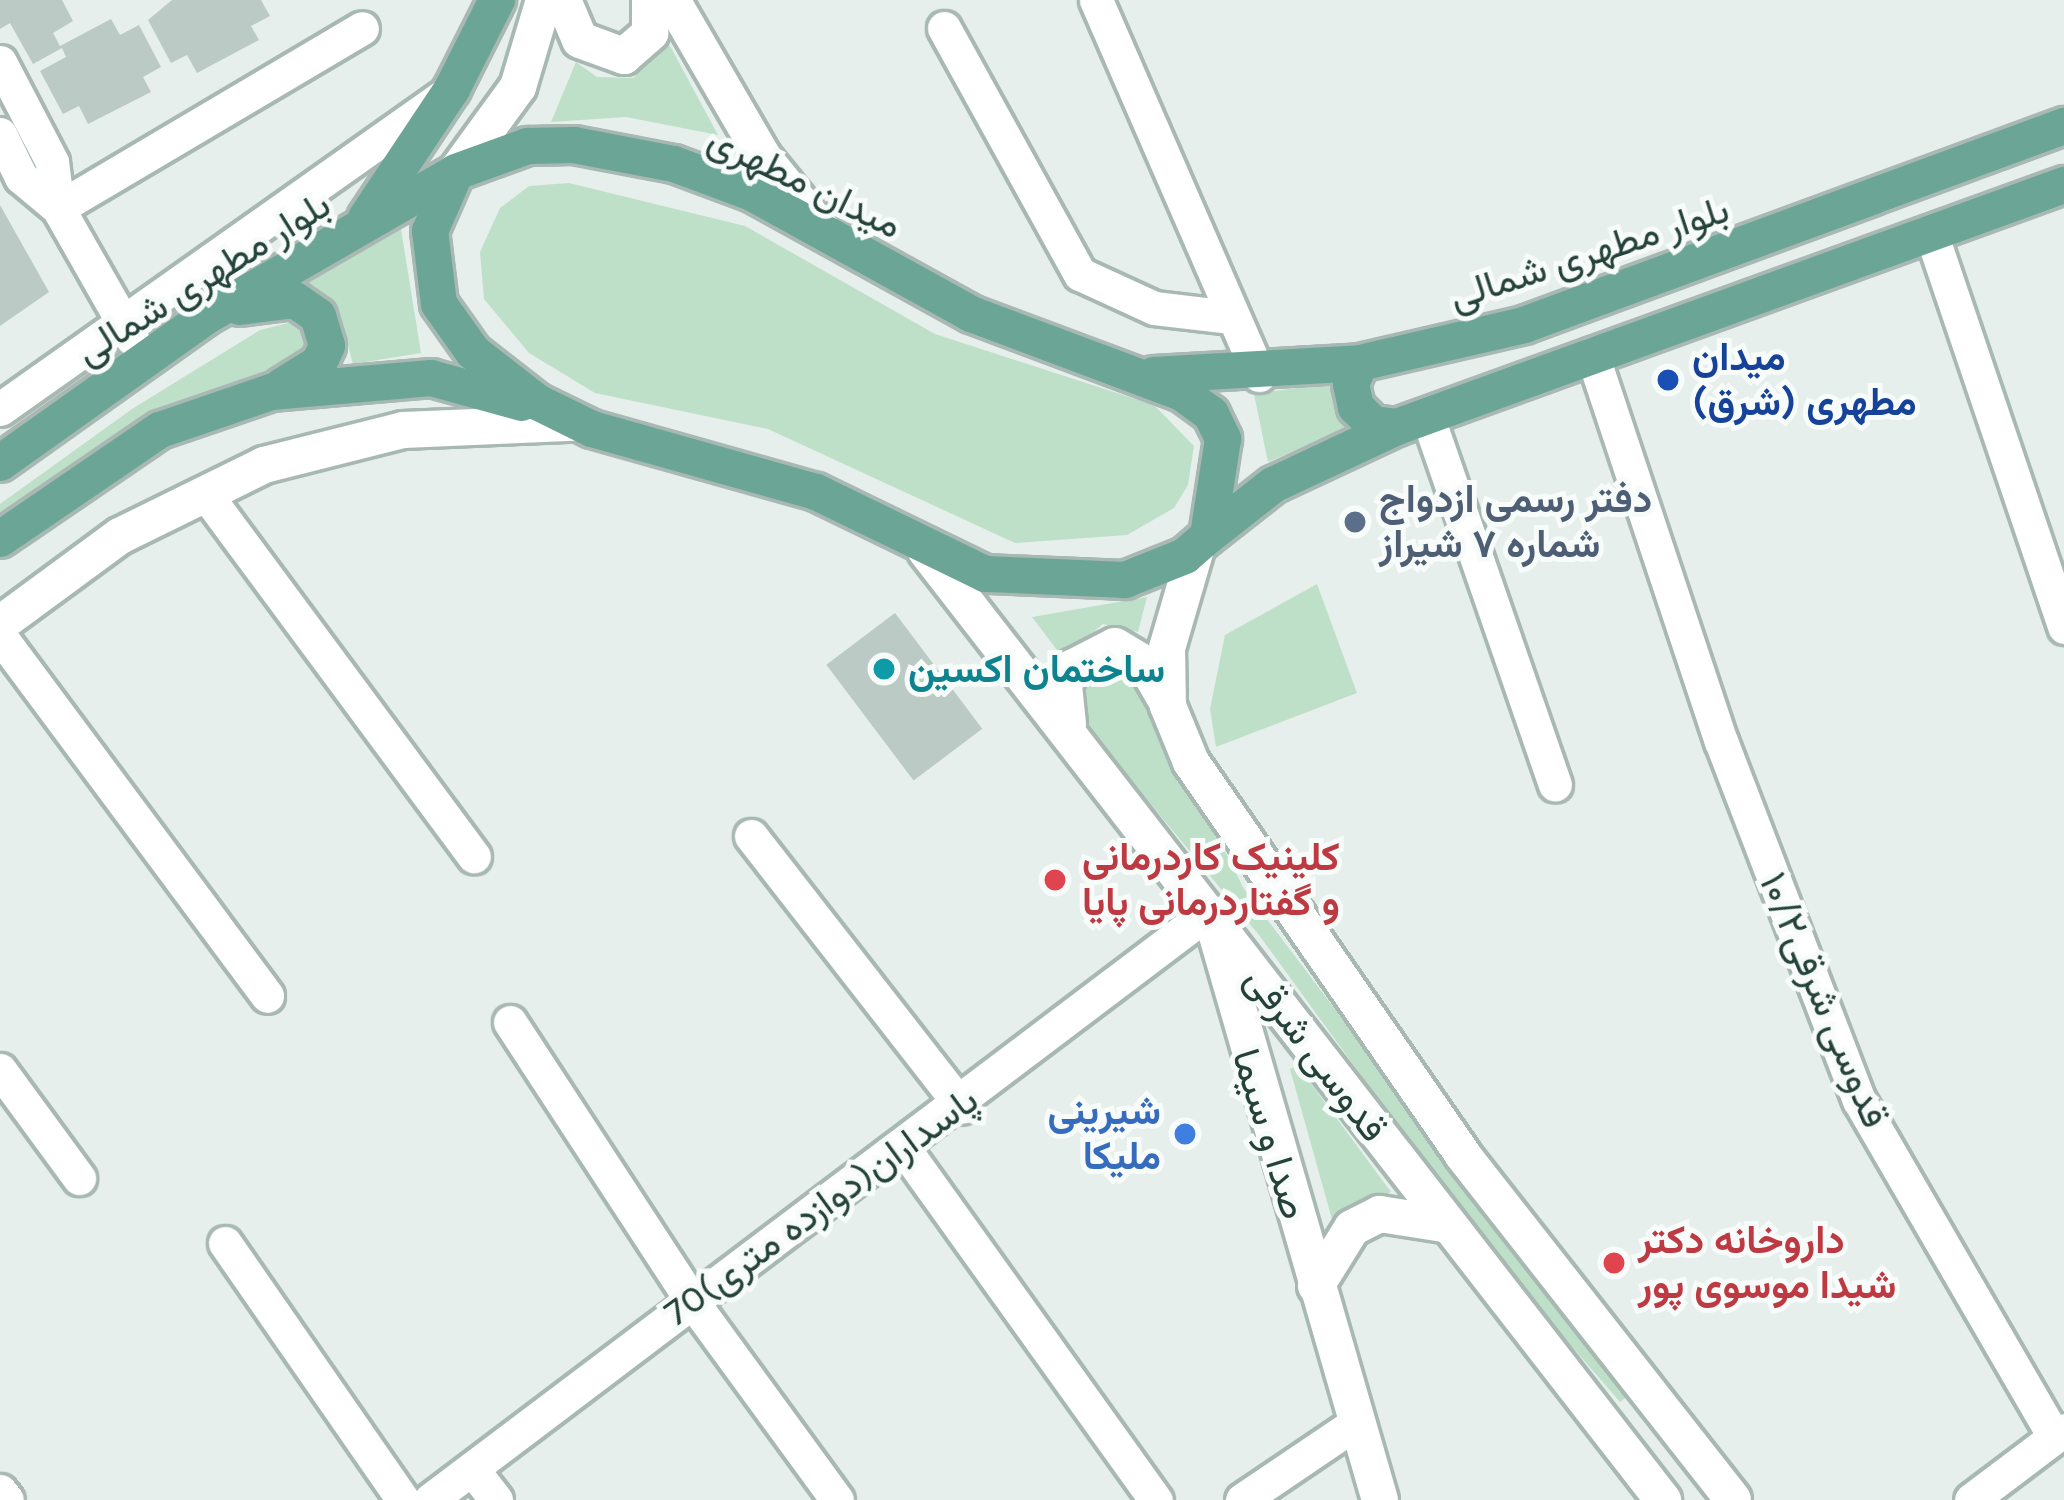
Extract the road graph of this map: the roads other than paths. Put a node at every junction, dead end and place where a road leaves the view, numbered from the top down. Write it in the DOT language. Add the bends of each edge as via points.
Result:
graph roads {
  1 [pos="496,0"];
  2 [pos="544,0"];
  3 [pos="563,0"];
  4 [pos="650,0"];
  5 [pos="672,0"];
  6 [pos="1096,0"];
  7 [pos="362,28"];
  8 [pos="944,28"];
  9 [pos="0,62"];
  10 [pos="452,89"];
  11 [pos="2064,126"];
  12 [pos="0,134"];
  13 [pos="456,172"];
  14 [pos="2064,184"];
  15 [pos="58,208"];
  16 [pos="360,228"];
  17 [pos="824,232"];
  18 [pos="1931,233"];
  19 [pos="207,316"];
  20 [pos="1231,317"];
  21 [pos="122,321"];
  22 [pos="1592,354"];
  23 [pos="144,361"];
  24 [pos="1360,363"];
  25 [pos="1122,375"];
  26 [pos="1258,375"];
  27 [pos="271,392"];
  28 [pos="0,409"];
  29 [pos="1412,421"];
  30 [pos="573,423"];
  31 [pos="0,463"];
  32 [pos="205,494"];
  33 [pos="0,539"];
  34 [pos="1202,542"];
  35 [pos="926,550"];
  36 [pos="0,624"];
  37 [pos="2064,627"];
  38 [pos="0,636"];
  39 [pos="1168,706"];
  40 [pos="1068,724"];
  41 [pos="1555,784"];
  42 [pos="751,836"];
  43 [pos="474,856"];
  44 [pos="1210,911"];
  45 [pos="266,996"];
  46 [pos="510,1022"];
  47 [pos="0,1070"];
  48 [pos="962,1107"];
  49 [pos="905,1150"];
  50 [pos="79,1178"];
  51 [pos="1443,1224"];
  52 [pos="225,1243"];
  53 [pos="1316,1286"];
  54 [pos="688,1298"];
  55 [pos="1357,1422"];
  56 [pos="2059,1434"];
  57 [pos="472,1469"];
  58 [pos="0,1490"];
  59 [pos="835,1497"];
  60 [pos="7,1500"];
  61 [pos="403,1500"];
  62 [pos="430,1500"];
  63 [pos="496,1500"];
  64 [pos="1156,1500"];
  65 [pos="1242,1500"];
  66 [pos="1380,1500"];
  67 [pos="1663,1500"];
  68 [pos="1732,1500"];
  69 [pos="1971,1500"];
  1 -- 10 [label="main road"];
  2 -- 13 [label="main road" via="518,87"];
  3 -- 4 [label="main road" via="580,40 624,56 650,33"];
  5 -- 17 [label="main road" via="763,157"];
  6 -- 20 [label="street"];
  7 -- 15 [label="street"];
  8 -- 20 [label="street" via="1067,262 1105,290 1154,308"];
  9 -- 15 [label="street" via="52,163"];
  10 -- 16 [label="main road"];
  10 -- 21 [label="street"];
  11 -- 24 [label="main road, بلوار مطهرى شمالى" via="1622,293"];
  12 -- 15 [label="street" via="21,177"];
  13 -- 16 [label="main road, بلوار مطهری شمالی"];
  13 -- 17 [label="main road, میدان مطهری" via="528,146 629,153 752,193"];
  13 -- 30 [label="main road" via="430,231 439,304 473,352"];
  14 -- 18 [label="main road"];
  15 -- 21 [label="street"];
  16 -- 19 [label="main road, بلوار مطهری شمالی"];
  17 -- 25 [label="main road, میدان مطهری" via="971,314"];
  18 -- 22 [label="main road"];
  18 -- 37 [label="street"];
  19 -- 23 [label="main road, بلوار مطهری شمالی"];
  19 -- 27 [label="main road" via="268,299 295,300 318,316 327,346 319,363"];
  20 -- 26 [label="street"];
  21 -- 23 [label="street"];
  21 -- 28 [label="street"];
  22 -- 29 [label="main road"];
  22 -- 56 [label="street, قدوسی شرقی۱۰/۲" via="1720,741 1859,1100"];
  23 -- 31 [label="main road, بلوار مطهری شمالی"];
  24 -- 26 [label="main road, بلوار مطهرى شمالى"];
  24 -- 29 [label="main road" via="1355,407"];
  25 -- 26 [label="main road, بلوار مطهرى شمالى"];
  25 -- 34 [label="main road, میدان مطهری" via="1182,393 1211,414 1222,478"];
  27 -- 30 [label="main road" via="431,378"];
  27 -- 33 [label="main road" via="160,430"];
  29 -- 34 [label="main road" via="1273,484"];
  29 -- 41 [label="street"];
  30 -- 32 [label="main road" via="403,430 264,465"];
  30 -- 35 [label="main road" via="816,492"];
  32 -- 36 [label="main road" via="120,536"];
  32 -- 43 [label="street"];
  34 -- 35 [label="main road" via="1125,580 1075,584 985,574"];
  34 -- 39 [label="main road, قدوسی شرقی" via="1170,629"];
  35 -- 40 [label="main road, قدوسی شرقی"];
  38 -- 45 [label="street"];
  39 -- 40 [label="main road" via="1145,664 1115,646 1072,668 1064,686"];
  39 -- 68 [label="main road, قدوسی شرقی" via="1218,806 1462,1154"];
  40 -- 44 [label="main road, قدوسی شرقی"];
  42 -- 48 [label="street"];
  44 -- 48 [label="street, 70پاسداران(دوازده متری)"];
  44 -- 51 [label="main road, قدوسی شرقی"];
  44 -- 53 [label="main road, صدا و سیما"];
  46 -- 54 [label="street"];
  47 -- 50 [label="street"];
  48 -- 49 [label="street, 70پاسداران(دوازده متری)"];
  49 -- 54 [label="street, 70پاسداران(دوازده متری)"];
  49 -- 64 [label="street"];
  51 -- 53 [label="main road, صدا و سیما" via="1381,1214 1352,1228"];
  51 -- 67 [label="main road, قدوسی شرقی"];
  52 -- 61 [label="street"];
  53 -- 55 [label="main road, صدا و سیما"];
  54 -- 57 [label="street, 70پاسداران(دوازده متری)"];
  54 -- 59 [label="street"];
  55 -- 65 [label="street"];
  55 -- 66 [label="main road, صدا و سیما"];
  56 -- 69 [label="street"];
  57 -- 62 [label="street, 70پاسداران(دوازده متری)"];
  57 -- 63 [label="street"];
  58 -- 60 [label="street"];
}
